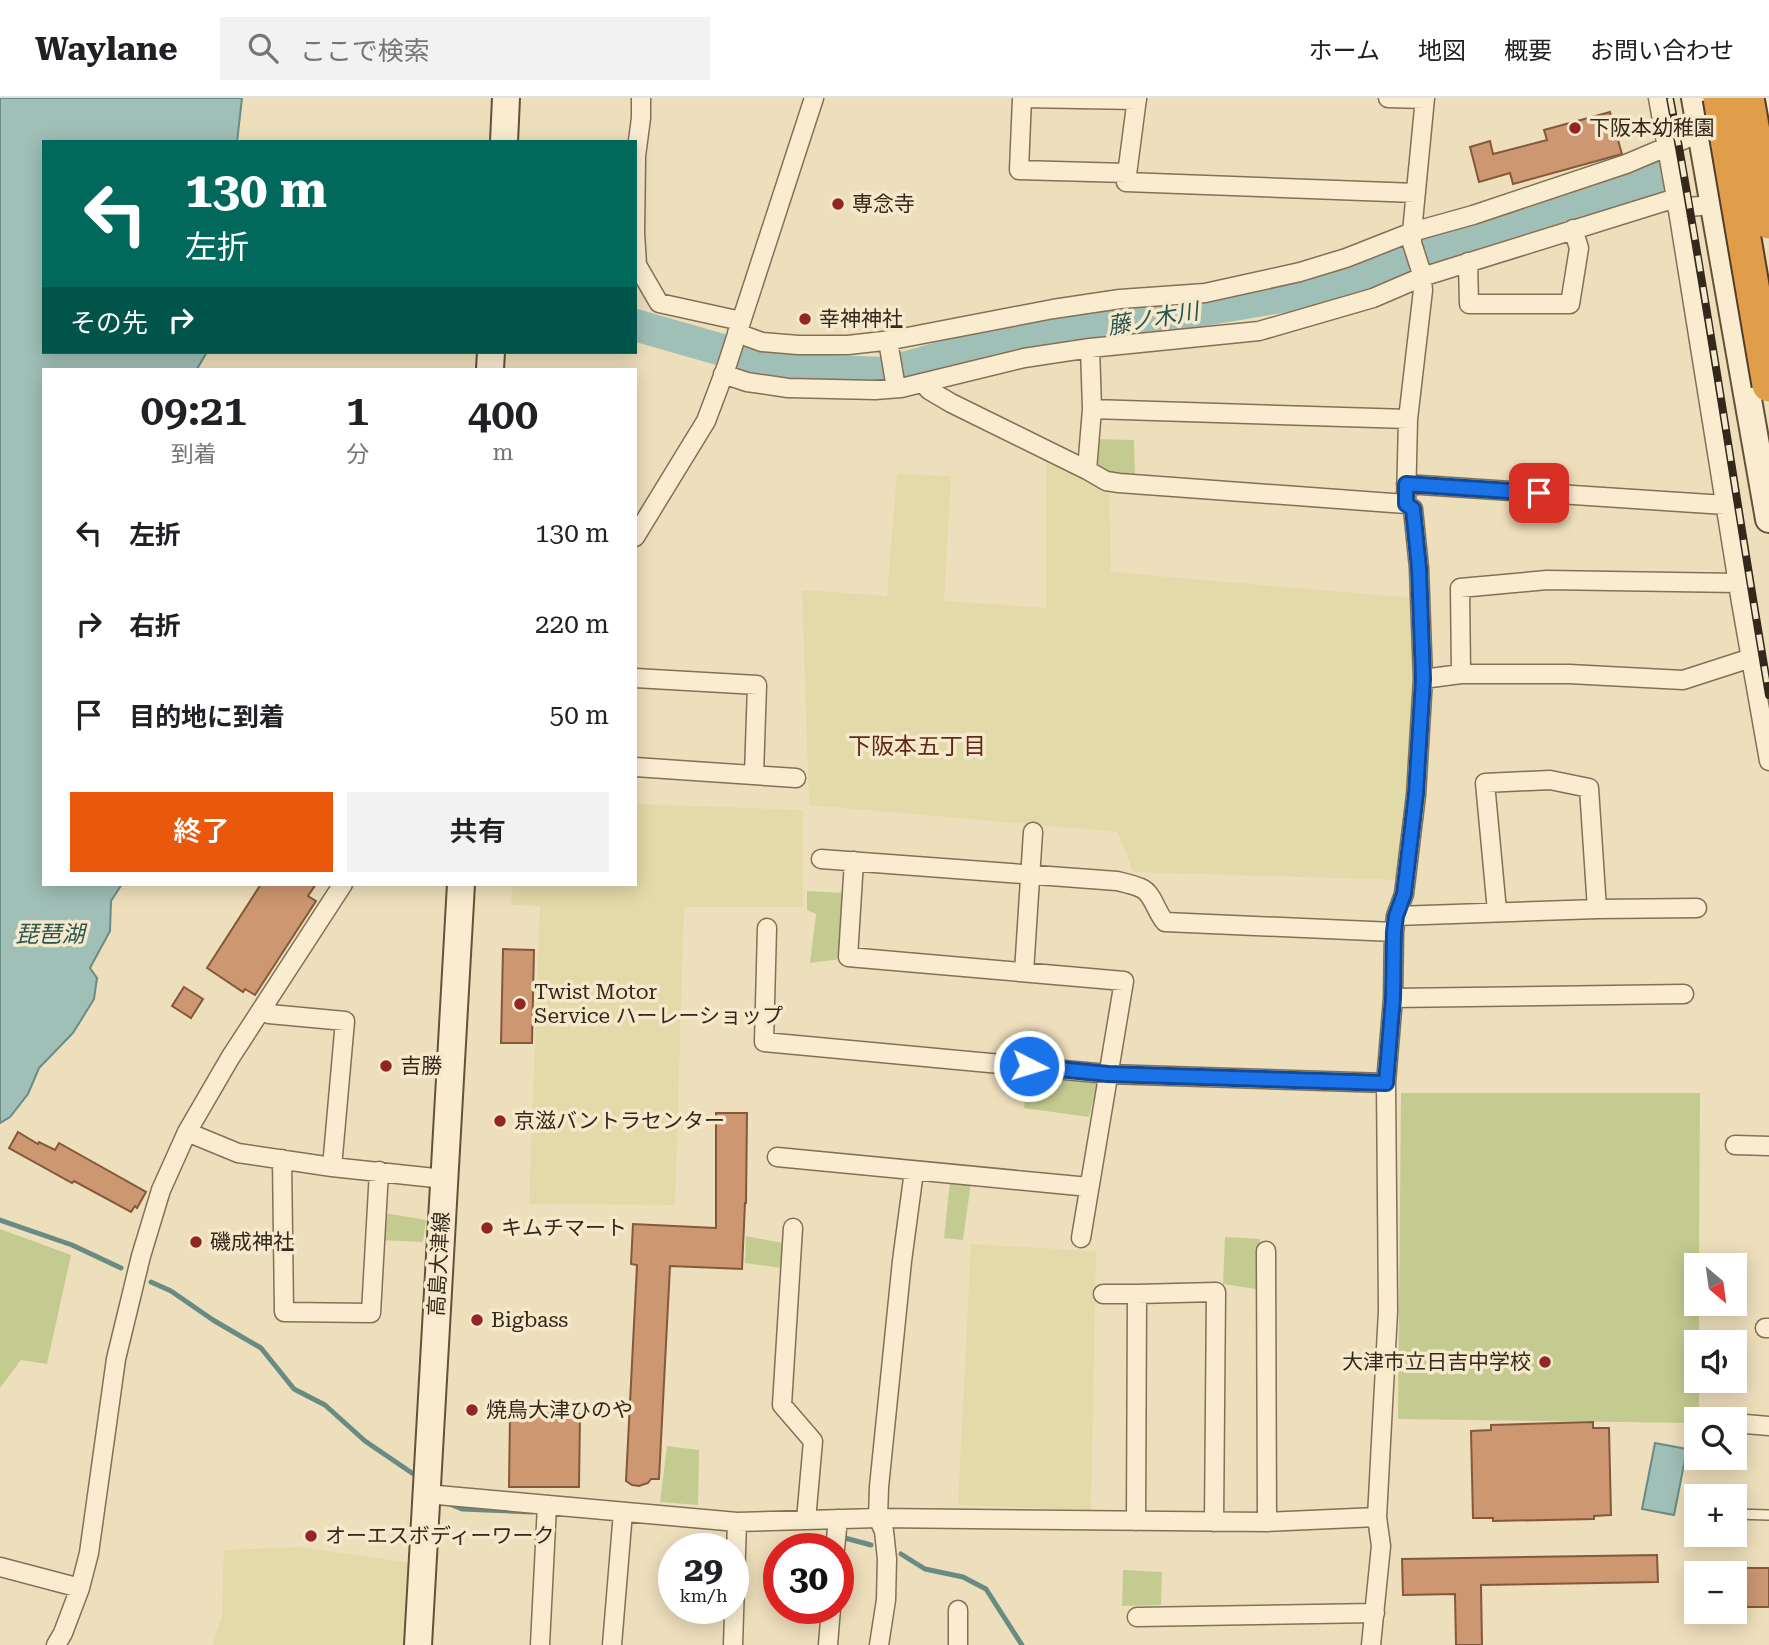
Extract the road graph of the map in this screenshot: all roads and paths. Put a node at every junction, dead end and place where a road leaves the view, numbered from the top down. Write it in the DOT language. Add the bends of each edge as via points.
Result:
graph roads {
  1 [pos="506,98"];
  2 [pos="641,98"];
  3 [pos="814,98"];
  4 [pos="1388,98"];
  5 [pos="1658,98"];
  6 [pos="1695,98"];
  7 [pos="1720,98"];
  8 [pos="1137,99"];
  9 [pos="1425,99"];
  10 [pos="1762,109"];
  11 [pos="1702,131"];
  12 [pos="503,140"];
  13 [pos="1667,146"];
  14 [pos="637,148"];
  15 [pos="1127,173"];
  16 [pos="1416,193"];
  17 [pos="1769,200"];
  18 [pos="1677,203"];
  19 [pos="1714,205"];
  20 [pos="1769,222"];
  21 [pos="1573,229"];
  22 [pos="1412,237"];
  23 [pos="1468,262"];
  24 [pos="637,265"];
  25 [pos="1421,274"];
  26 [pos="738,331"];
  27 [pos="888,341"];
  28 [pos="1090,348"];
  29 [pos="725,371"];
  30 [pos="923,383"];
  31 [pos="1769,385"];
  32 [pos="895,388"];
  33 [pos="1092,409"];
  34 [pos="1408,419"];
  35 [pos="1087,470"];
  36 [pos="1406,484"];
  37 [pos="1406,504"];
  38 [pos="1725,505"];
  39 [pos="1769,519"];
  40 [pos="637,534"];
  41 [pos="1738,583"];
  42 [pos="1751,658"];
  43 [pos="1461,674"];
  44 [pos="637,678"];
  45 [pos="1423,679"];
  46 [pos="1769,761"];
  47 [pos="637,767"];
  48 [pos="754,775"];
  49 [pos="796,778"];
  50 [pos="1033,832"];
  51 [pos="821,859"];
  52 [pos="855,861"];
  53 [pos="1030,874"];
  54 [pos="342,886"];
  55 [pos="461,886"];
  56 [pos="1597,908"];
  57 [pos="1697,908"];
  58 [pos="1497,911"];
  59 [pos="1395,924"];
  60 [pos="767,928"];
  61 [pos="1024,972"];
  62 [pos="1684,994"];
  63 [pos="1393,998"];
  64 [pos="261,1011"];
  65 [pos="1108,1074"];
  66 [pos="1386,1083"];
  67 [pos="187,1132"];
  68 [pos="1735,1145"];
  69 [pos="1769,1146"];
  70 [pos="777,1157"];
  71 [pos="282,1159"];
  72 [pos="332,1167"];
  73 [pos="379,1171"];
  74 [pos="914,1171"];
  75 [pos="444,1178"];
  76 [pos="1089,1187"];
  77 [pos="793,1228"];
  78 [pos="1081,1238"];
  79 [pos="1266,1251"];
  80 [pos="1103,1294"];
  81 [pos="1137,1294"];
  82 [pos="1747,1424"];
  83 [pos="1769,1426"];
  84 [pos="426,1494"];
  85 [pos="547,1505"];
  86 [pos="623,1511"];
  87 [pos="1747,1514"];
  88 [pos="1769,1515"];
  89 [pos="1377,1517"];
  90 [pos="878,1518"];
  91 [pos="838,1519"];
  92 [pos="806,1520"];
  93 [pos="1136,1521"];
  94 [pos="1214,1521"];
  95 [pos="737,1522"];
  96 [pos="1267,1522"];
  97 [pos="837,1533"];
  98 [pos="0,1567"];
  99 [pos="80,1588"];
  100 [pos="958,1610"];
  101 [pos="1375,1613"];
  102 [pos="1137,1617"];
  103 [pos="830,1624"];
  104 [pos="56,1645"];
  105 [pos="418,1645"];
  106 [pos="540,1645"];
  107 [pos="612,1645"];
  108 [pos="733,1645"];
  109 [pos="828,1645"];
  110 [pos="879,1645"];
  111 [pos="958,1645"];
  112 [pos="1371,1645"];
  1 -- 12 [label="main road"];
  2 -- 14 [label="street"];
  3 -- 26 [label="street"];
  4 -- 9 [label="street"];
  5 -- 13 [label="street"];
  6 -- 11 [label="main road"];
  7 -- 31 [label="highway, bridge"];
  8 -- 15 [label="street"];
  8 -- 15 [label="street" via="1022,98 1018,170"];
  9 -- 16 [label="street"];
  10 -- 11 [label="street"];
  10 -- 20 [label="highway, bridge"];
  11 -- 13 [label="street"];
  11 -- 19 [label="main road"];
  13 -- 18 [label="street"];
  13 -- 22 [label="street"];
  15 -- 16 [label="street" via="1126,182"];
  16 -- 22 [label="street"];
  17 -- 19 [label="street"];
  18 -- 19 [label="street"];
  18 -- 21 [label="street"];
  18 -- 38 [label="street"];
  19 -- 39 [label="main road"];
  21 -- 23 [label="street"];
  21 -- 23 [label="street" via="1579,248 1570,304 1469,304"];
  22 -- 25 [label="street"];
  22 -- 27 [label="street" via="1300,272 1205,293 1120,299"];
  23 -- 25 [label="street"];
  24 -- 26 [label="street" via="659,303"];
  25 -- 28 [label="street" via="1373,298 1259,331"];
  25 -- 34 [label="street"];
  26 -- 27 [label="street" via="762,342 798,345"];
  26 -- 29 [label="street"];
  27 -- 32 [label="street"];
  28 -- 30 [label="street" via="1024,358"];
  28 -- 33 [label="street"];
  29 -- 32 [label="street" via="747,382 788,388"];
  29 -- 40 [label="street" via="706,421"];
  30 -- 32 [label="street"];
  30 -- 35 [label="street" via="951,403"];
  33 -- 34 [label="street"];
  33 -- 35 [label="street"];
  34 -- 36 [label="street"];
  35 -- 37 [label="street" via="1119,483"];
  36 -- 37 [label="street"];
  36 -- 38 [label="street"];
  37 -- 45 [label="street" via="1413,509 1419,568"];
  38 -- 41 [label="street"];
  41 -- 42 [label="street"];
  41 -- 43 [label="street" via="1547,580 1460,588"];
  42 -- 43 [label="street" via="1683,680"];
  42 -- 46 [label="street"];
  43 -- 45 [label="street"];
  44 -- 48 [label="street" via="757,685"];
  45 -- 59 [label="street" via="1415,807 1404,894"];
  47 -- 48 [label="street"];
  48 -- 49 [label="street"];
  50 -- 53 [label="street"];
  51 -- 52 [label="street"];
  52 -- 53 [label="street"];
  52 -- 61 [label="street" via="848,957"];
  53 -- 59 [label="street" via="1117,881 1144,889 1165,922"];
  53 -- 61 [label="street"];
  54 -- 64 [label="street"];
  55 -- 75 [label="main road, 高島大津線"];
  56 -- 57 [label="street"];
  56 -- 58 [label="street"];
  56 -- 58 [label="street" via="1589,788 1550,780 1485,783"];
  58 -- 59 [label="street"];
  59 -- 63 [label="street"];
  60 -- 65 [label="street" via="764,1042"];
  61 -- 65 [label="street" via="1124,981"];
  62 -- 63 [label="street"];
  63 -- 66 [label="street"];
  64 -- 67 [label="street"];
  64 -- 72 [label="street" via="345,1021"];
  65 -- 66 [label="street"];
  65 -- 76 [label="street"];
  66 -- 89 [label="street" via="1388,1311"];
  67 -- 71 [label="street" via="238,1153"];
  67 -- 99 [label="street" via="160,1190 116,1359"];
  68 -- 69 [label="street"];
  70 -- 74 [label="street"];
  71 -- 72 [label="street"];
  71 -- 73 [label="street" via="284,1312 371,1313"];
  72 -- 73 [label="street"];
  73 -- 75 [label="street"];
  74 -- 76 [label="street"];
  74 -- 90 [label="street"];
  75 -- 84 [label="main road, 高島大津線"];
  76 -- 78 [label="street"];
  77 -- 92 [label="street" via="782,1405 813,1441"];
  79 -- 96 [label="street"];
  80 -- 81 [label="street"];
  81 -- 93 [label="street"];
  81 -- 94 [label="street" via="1216,1292"];
  82 -- 83 [label="street"];
  84 -- 85 [label="street"];
  84 -- 105 [label="main road, 高島大津線"];
  85 -- 86 [label="street"];
  85 -- 106 [label="street"];
  86 -- 95 [label="street"];
  86 -- 107 [label="street"];
  87 -- 88 [label="lane"];
  89 -- 96 [label="street"];
  89 -- 101 [label="street" via="1381,1546"];
  90 -- 91 [label="street"];
  90 -- 93 [label="street"];
  90 -- 110 [label="street" via="887,1559"];
  91 -- 92 [label="street"];
  91 -- 97 [label="street"];
  92 -- 95 [label="street"];
  93 -- 94 [label="street"];
  94 -- 96 [label="street"];
  95 -- 108 [label="street"];
  98 -- 99 [label="street"];
  99 -- 104 [label="street"];
  100 -- 111 [label="street"];
  101 -- 102 [label="street"];
  101 -- 112 [label="street"];
  103 -- 109 [label="street"];
}
